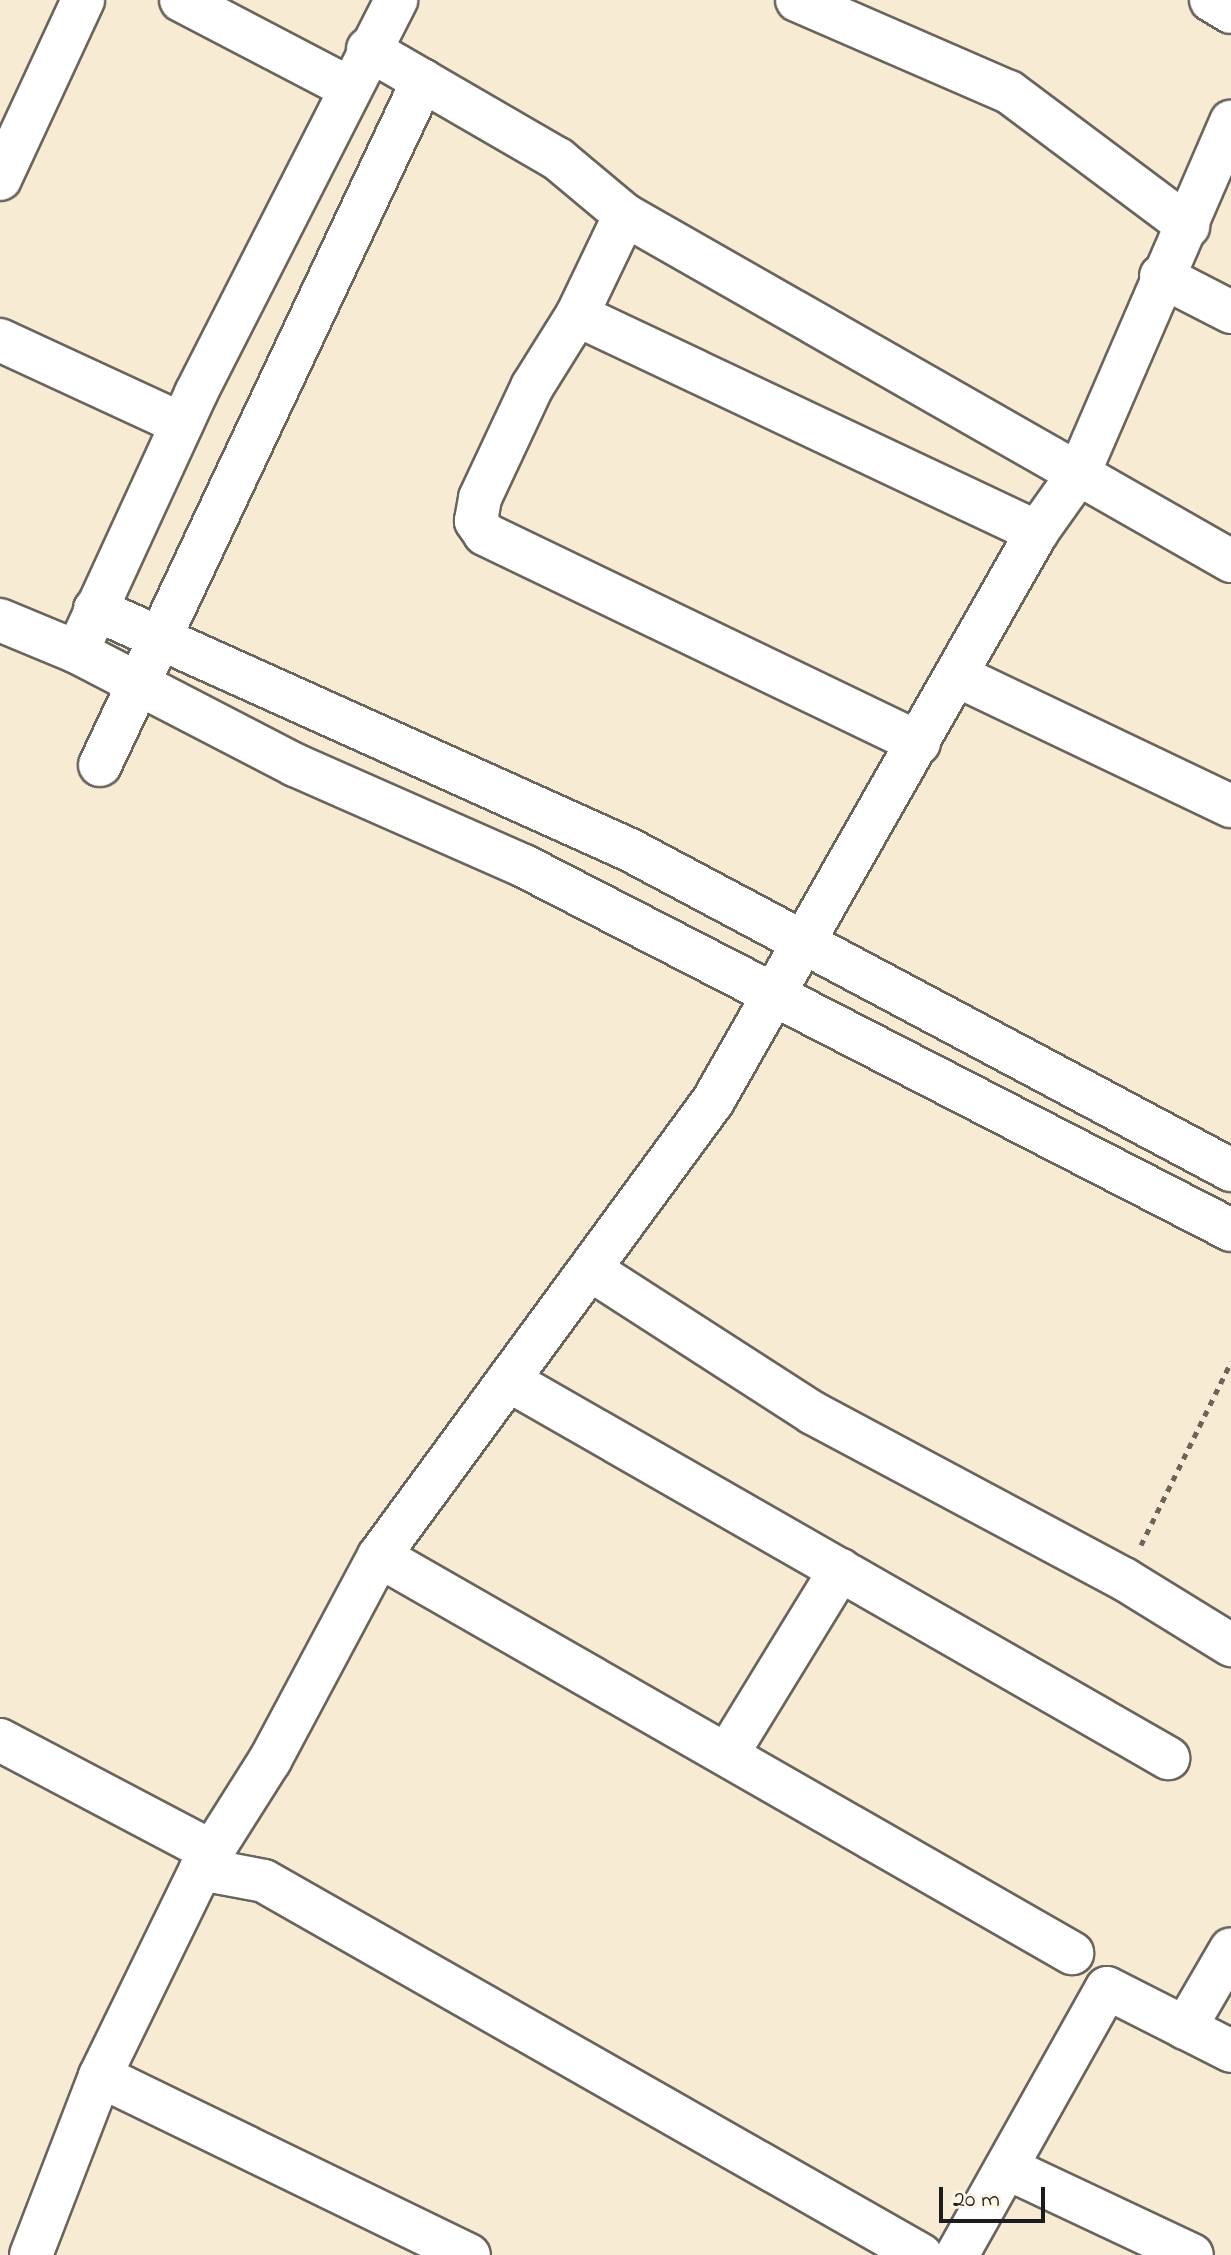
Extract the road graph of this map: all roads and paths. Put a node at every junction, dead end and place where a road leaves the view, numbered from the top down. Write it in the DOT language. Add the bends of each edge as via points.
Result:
graph roads {
  1 [pos="83,0"];
  2 [pos="181,0"];
  3 [pos="396,0"];
  4 [pos="797,0"];
  5 [pos="1211,0"];
  6 [pos="1231,12"];
  7 [pos="368,49"];
  8 [pos="423,80"];
  9 [pos="349,88"];
  10 [pos="1231,121"];
  11 [pos="9,134"];
  12 [pos="0,179"];
  13 [pos="625,215"];
  14 [pos="1188,226"];
  15 [pos="1161,276"];
  16 [pos="1231,312"];
  17 [pos="577,315"];
  18 [pos="0,340"];
  19 [pos="182,424"];
  20 [pos="1079,473"];
  21 [pos="1037,532"];
  22 [pos="1231,561"];
  23 [pos="95,609"];
  24 [pos="0,620"];
  25 [pos="156,641"];
  26 [pos="77,652"];
  27 [pos="958,676"];
  28 [pos="135,688"];
  29 [pos="919,743"];
  30 [pos="100,765"];
  31 [pos="1231,806"];
  32 [pos="807,940"];
  33 [pos="772,1000"];
  34 [pos="1231,1170"];
  35 [pos="1231,1230"];
  36 [pos="591,1270"];
  37 [pos="1231,1362"];
  38 [pos="508,1380"];
  39 [pos="379,1556"];
  40 [pos="840,1570"];
  41 [pos="1124,1579"];
  42 [pos="1231,1645"];
  43 [pos="0,1740"];
  44 [pos="728,1753"];
  45 [pos="1168,1758"];
  46 [pos="207,1860"];
  47 [pos="1231,1949"];
  48 [pos="1072,1953"];
  49 [pos="1185,2028"];
  50 [pos="1231,2051"];
  51 [pos="100,2076"];
  52 [pos="1009,2169"];
  53 [pos="31,2255"];
  54 [pos="469,2255"];
  55 [pos="921,2255"];
  56 [pos="957,2255"];
  57 [pos="1192,2255"];
  1 -- 11 [label="street"];
  2 -- 9 [label="street"];
  3 -- 7 [label="street"];
  4 -- 14 [label="street" via="1009,92"];
  5 -- 6 [label="street"];
  7 -- 8 [label="street"];
  7 -- 9 [label="street"];
  8 -- 13 [label="street" via="558,159"];
  8 -- 25 [label="street"];
  9 -- 19 [label="street"];
  10 -- 14 [label="street"];
  11 -- 12 [label="street"];
  13 -- 17 [label="street"];
  13 -- 20 [label="street"];
  14 -- 15 [label="street"];
  15 -- 16 [label="street"];
  15 -- 20 [label="street"];
  17 -- 21 [label="street"];
  17 -- 29 [label="street" via="532,387 480,498 476,521 485,534"];
  18 -- 19 [label="street"];
  19 -- 23 [label="street"];
  20 -- 21 [label="street"];
  20 -- 22 [label="street"];
  21 -- 27 [label="street"];
  23 -- 25 [label="street"];
  23 -- 26 [label="street"];
  24 -- 26 [label="street"];
  25 -- 28 [label="street"];
  25 -- 32 [label="street" via="448,764"];
  26 -- 28 [label="street"];
  27 -- 29 [label="street"];
  27 -- 31 [label="street"];
  28 -- 30 [label="street"];
  28 -- 33 [label="street" via="524,866"];
  29 -- 32 [label="street"];
  32 -- 33 [label="street"];
  32 -- 34 [label="street"];
  33 -- 35 [label="street"];
  33 -- 36 [label="street" via="713,1101"];
  36 -- 38 [label="street"];
  36 -- 41 [label="street" via="813,1413"];
  37 -- 41 [label="path"];
  38 -- 39 [label="street"];
  38 -- 40 [label="street"];
  39 -- 44 [label="street"];
  39 -- 46 [label="street"];
  40 -- 44 [label="street"];
  40 -- 45 [label="street"];
  41 -- 42 [label="street"];
  43 -- 46 [label="street"];
  44 -- 48 [label="street"];
  46 -- 51 [label="street"];
  46 -- 55 [label="street" via="264,1881"];
  47 -- 49 [label="street"];
  49 -- 50 [label="street"];
  49 -- 52 [label="street" via="1107,1988"];
  51 -- 53 [label="street"];
  51 -- 54 [label="street"];
  52 -- 56 [label="street"];
  52 -- 57 [label="street"];
}
